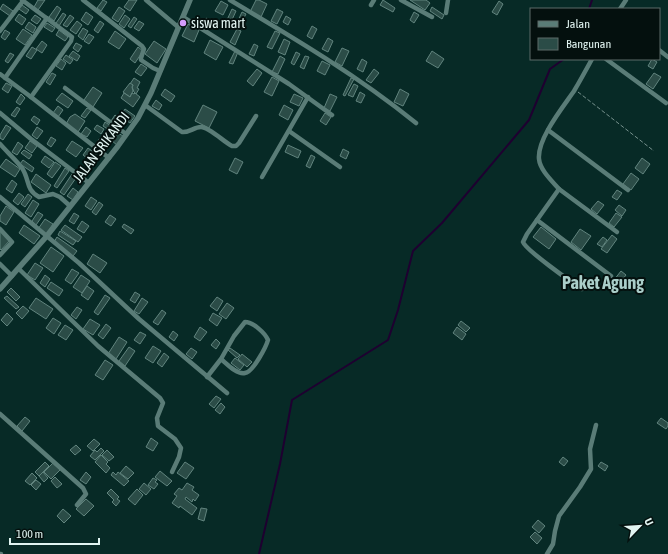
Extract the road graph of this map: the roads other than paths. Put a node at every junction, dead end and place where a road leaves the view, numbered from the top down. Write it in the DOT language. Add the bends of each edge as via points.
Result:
graph roads {
  1 [pos="22,0"];
  2 [pos="83,0"];
  3 [pos="146,0"];
  4 [pos="190,0"];
  5 [pos="230,0"];
  6 [pos="374,0"];
  7 [pos="401,0"];
  8 [pos="448,0"];
  9 [pos="372,5"];
  10 [pos="446,13"];
  11 [pos="183,16"];
  12 [pos="432,17"];
  13 [pos="47,18"];
  14 [pos="178,27"];
  15 [pos="0,31"];
  16 [pos="660,51"];
  17 [pos="668,57"];
  18 [pos="591,60"];
  19 [pos="607,60"];
  20 [pos="160,71"];
  21 [pos="0,74"];
  22 [pos="5,78"];
  23 [pos="65,88"];
  24 [pos="32,97"];
  25 [pos="308,97"];
  26 [pos="666,102"];
  27 [pos="145,105"];
  28 [pos="0,113"];
  29 [pos="332,115"];
  30 [pos="256,116"];
  31 [pos="416,123"];
  32 [pos="548,130"];
  33 [pos="289,131"];
  34 [pos="126,134"];
  35 [pos="0,144"];
  36 [pos="109,158"];
  37 [pos="340,167"];
  38 [pos="262,177"];
  39 [pos="90,182"];
  40 [pos="559,189"];
  41 [pos="628,190"];
  42 [pos="0,197"];
  43 [pos="70,206"];
  44 [pos="537,220"];
  45 [pos="0,229"];
  46 [pos="617,232"];
  47 [pos="46,237"];
  48 [pos="0,255"];
  49 [pos="0,264"];
  50 [pos="18,269"];
  51 [pos="12,276"];
  52 [pos="611,276"];
  53 [pos="0,289"];
  54 [pos="582,289"];
  55 [pos="221,359"];
  56 [pos="207,378"];
  57 [pos="226,393"];
  58 [pos="0,414"];
  59 [pos="596,425"];
  60 [pos="172,472"];
  61 [pos="77,504"];
  62 [pos="547,554"];
  1 -- 13 [label="street"];
  1 -- 15 [label="street"];
  2 -- 20 [label="street" via="143,47 141,60"];
  3 -- 14 [label="street"];
  4 -- 11 [label="street, JALAN SRIKANDI"];
  5 -- 31 [label="street" via="371,88"];
  6 -- 9 [label="street"];
  7 -- 12 [label="street"];
  8 -- 10 [label="street"];
  11 -- 14 [label="street, JALAN SRIKANDI"];
  11 -- 25 [label="street"];
  13 -- 22 [label="street"];
  13 -- 24 [label="street" via="70,34 72,40"];
  14 -- 20 [label="street, JALAN SRIKANDI"];
  16 -- 17 [label="street"];
  18 -- 32 [label="street"];
  19 -- 26 [label="street"];
  20 -- 27 [label="street, JALAN SRIKANDI"];
  21 -- 22 [label="street"];
  22 -- 24 [label="street"];
  23 -- 34 [label="street"];
  24 -- 36 [label="street"];
  25 -- 29 [label="street"];
  25 -- 33 [label="street"];
  27 -- 30 [label="street" via="182,132 204,127 232,146 239,143"];
  27 -- 34 [label="street, JALAN SRIKANDI"];
  28 -- 39 [label="street"];
  32 -- 40 [label="street" via="539,160"];
  32 -- 41 [label="street"];
  33 -- 37 [label="street"];
  33 -- 38 [label="street"];
  34 -- 36 [label="street, JALAN SRIKANDI"];
  35 -- 43 [label="street" via="21,167 31,191 40,197 56,195"];
  36 -- 39 [label="street, JALAN SRIKANDI"];
  39 -- 43 [label="street, JALAN SRIKANDI"];
  40 -- 44 [label="street"];
  40 -- 46 [label="street"];
  42 -- 47 [label="street"];
  43 -- 47 [label="street, JALAN SRIKANDI"];
  44 -- 52 [label="street"];
  44 -- 54 [label="street" via="524,239 524,245"];
  45 -- 48 [label="street" via="12,242"];
  47 -- 50 [label="street, JALAN SRIKANDI"];
  47 -- 56 [label="street"];
  49 -- 51 [label="street"];
  50 -- 51 [label="street, JALAN SRIKANDI"];
  50 -- 60 [label="street" via="98,346 160,398 163,403 157,418 158,426 175,439 181,448"];
  51 -- 53 [label="street, JALAN SRIKANDI"];
  55 -- 55 [label="street" via="245,322 251,323 268,340 250,371 239,372"];
  55 -- 56 [label="street"];
  56 -- 57 [label="street"];
  58 -- 61 [label="street" via="83,488 86,494"];
  59 -- 62 [label="street" via="590,449 591,469 559,516 554,544"];
}
